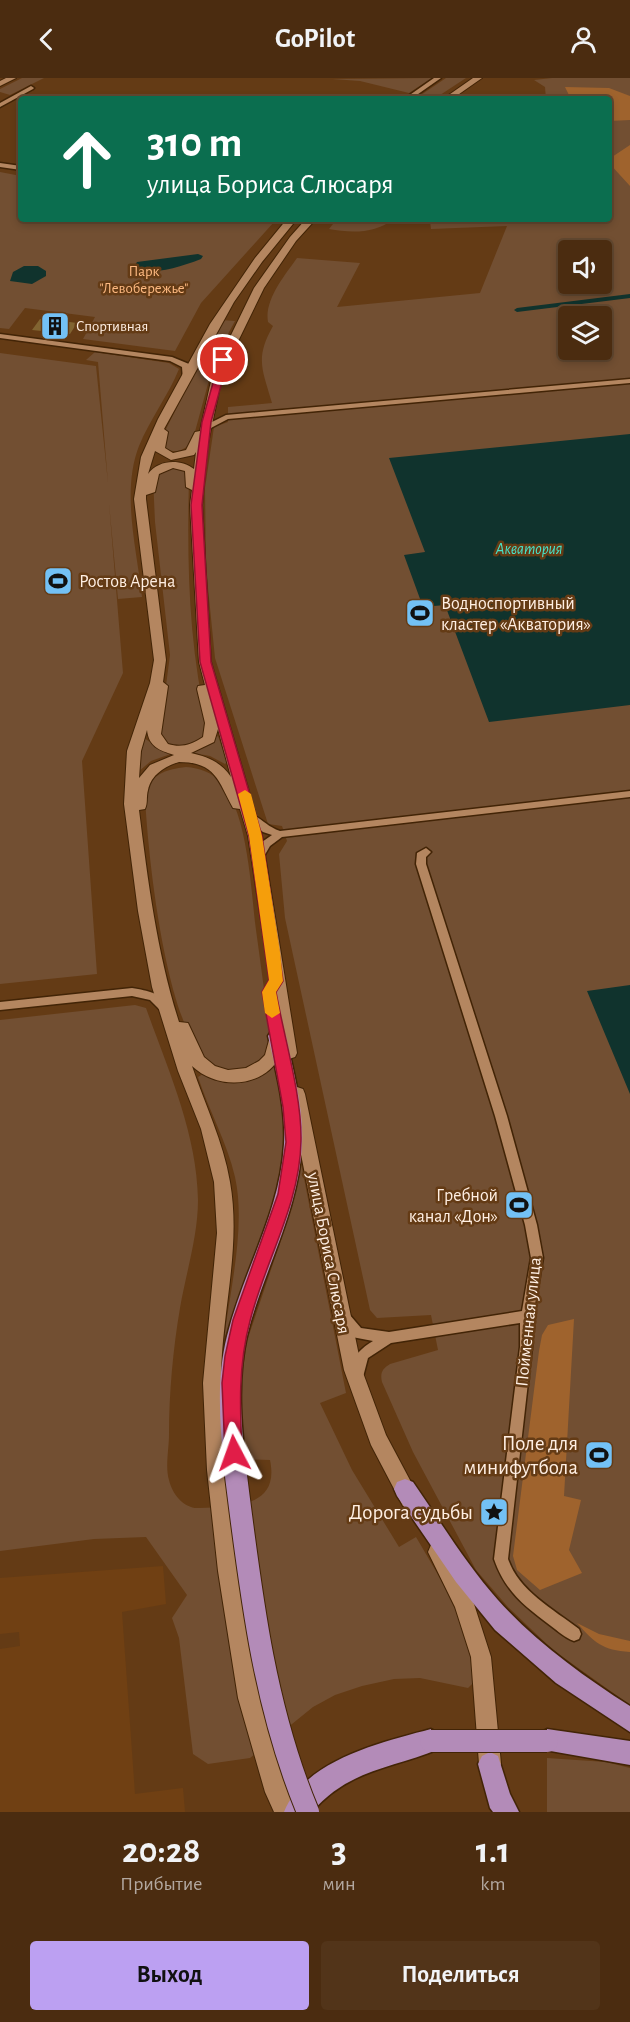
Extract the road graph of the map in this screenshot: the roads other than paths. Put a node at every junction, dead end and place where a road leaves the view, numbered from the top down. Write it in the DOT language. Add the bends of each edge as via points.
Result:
graph roads {
  1 [pos="12,78"];
  2 [pos="438,78"];
  3 [pos="478,78"];
  4 [pos="489,78"];
  5 [pos="0,84"];
  6 [pos="31,88"];
  7 [pos="411,96"];
  8 [pos="451,96"];
  9 [pos="462,96"];
  10 [pos="0,105"];
  11 [pos="0,165"];
  12 [pos="18,168"];
  13 [pos="289,222"];
  14 [pos="308,222"];
  15 [pos="0,336"];
  16 [pos="199,351"];
  17 [pos="172,359"];
  18 [pos="186,378"];
  19 [pos="630,381"];
  20 [pos="210,407"];
  21 [pos="165,416"];
  22 [pos="226,417"];
  23 [pos="206,425"];
  24 [pos="196,505"];
  25 [pos="142,517"];
  26 [pos="160,660"];
  27 [pos="205,662"];
  28 [pos="630,794"];
  29 [pos="250,817"];
  30 [pos="280,834"];
  31 [pos="255,836"];
  32 [pos="426,852"];
  33 [pos="259,855"];
  34 [pos="139,857"];
  35 [pos="276,981"];
  36 [pos="164,1004"];
  37 [pos="0,1006"];
  38 [pos="277,1036"];
  39 [pos="339,1311"];
  40 [pos="527,1316"];
  41 [pos="389,1338"];
  42 [pos="359,1386"];
  43 [pos="226,1469"];
  44 [pos="405,1489"];
  45 [pos="574,1634"];
  46 [pos="630,1720"];
  47 [pos="630,1753"];
  48 [pos="490,1764"];
  49 [pos="286,1812"];
  50 [pos="296,1812"];
  51 [pos="308,1812"];
  52 [pos="492,1812"];
  53 [pos="507,1812"];
  1 -- 5 [label="main road"];
  2 -- 7 [label="street"];
  3 -- 8 [label="main road"];
  4 -- 9 [label="main road"];
  6 -- 10 [label="street"];
  11 -- 12 [label="street"];
  13 -- 16 [label="main road" via="236,289"];
  14 -- 20 [label="main road, улица Бориса Слюсаря" via="259,288 241,321 218,372"];
  15 -- 17 [label="street"];
  16 -- 17 [label="street" via="187,358"];
  16 -- 18 [label="main road"];
  17 -- 18 [label="street" via="186,366"];
  18 -- 21 [label="main road"];
  19 -- 22 [label="street"];
  20 -- 22 [label="street"];
  20 -- 23 [label="main road, улица Бориса Слюсаря"];
  21 -- 23 [label="main road" via="168,421 158,446 161,453 171,457 185,456 194,450 201,426"];
  21 -- 25 [label="main road" via="143,466"];
  22 -- 23 [label="street"];
  23 -- 24 [label="main road, улица Бориса Слюсаря"];
  24 -- 25 [label="main road" via="192,501 189,469 163,466 150,476 149,512"];
  24 -- 27 [label="main road, улица Бориса Слюсаря"];
  25 -- 26 [label="main road"];
  26 -- 27 [label="main road" via="162,689 153,737 173,750 192,749 212,733 203,690"];
  26 -- 34 [label="main road" via="131,767 131,804"];
  27 -- 29 [label="main road, улица Бориса Слюсаря"];
  28 -- 30 [label="street"];
  29 -- 30 [label="street" via="266,830"];
  29 -- 31 [label="main road, улица Бориса Слюсаря"];
  30 -- 33 [label="street"];
  31 -- 33 [label="main road, улица Бориса Слюсаря"];
  31 -- 34 [label="main road" via="248,834 232,788 216,768 196,760 172,760 151,769 140,788 145,850"];
  32 -- 40 [label="street, Пойменная улица" via="421,856 421,864 470,1014 531,1225 537,1258"];
  33 -- 35 [label="main road, улица Бориса Слюсаря"];
  34 -- 36 [label="main road" via="151,948"];
  35 -- 38 [label="main road" via="269,992"];
  35 -- 39 [label="main road, улица Бориса Слюсаря"];
  36 -- 37 [label="street" via="153,996 132,992"];
  36 -- 38 [label="main road" via="173,1000 192,1053 201,1065 220,1075 245,1076 255,1072 272,1059"];
  36 -- 43 [label="main road" via="208,1129 225,1203 226,1233 212,1383"];
  38 -- 43 [label="main road" via="294,1142 286,1194 242,1320 234,1356"];
  39 -- 41 [label="street" via="357,1333"];
  39 -- 42 [label="main road, улица Бориса Слюсаря"];
  40 -- 41 [label="street"];
  40 -- 45 [label="street, Пойменная улица" via="501,1559 514,1584"];
  41 -- 42 [label="street" via="362,1355"];
  42 -- 44 [label="main road, улица Бориса Слюсаря" via="378,1439"];
  43 -- 49 [label="main road" via="228,1571 249,1698 276,1792"];
  43 -- 51 [label="main road, bridge" via="281,1740"];
  44 -- 46 [label="main road" via="503,1622 549,1662"];
  44 -- 48 [label="main road, улица Бориса Слюсаря" via="464,1604 481,1657"];
  47 -- 50 [label="main road, bridge" via="547,1740 431,1741 350,1765 309,1794"];
  48 -- 52 [label="main road"];
  48 -- 53 [label="main road" via="499,1799"];
}
